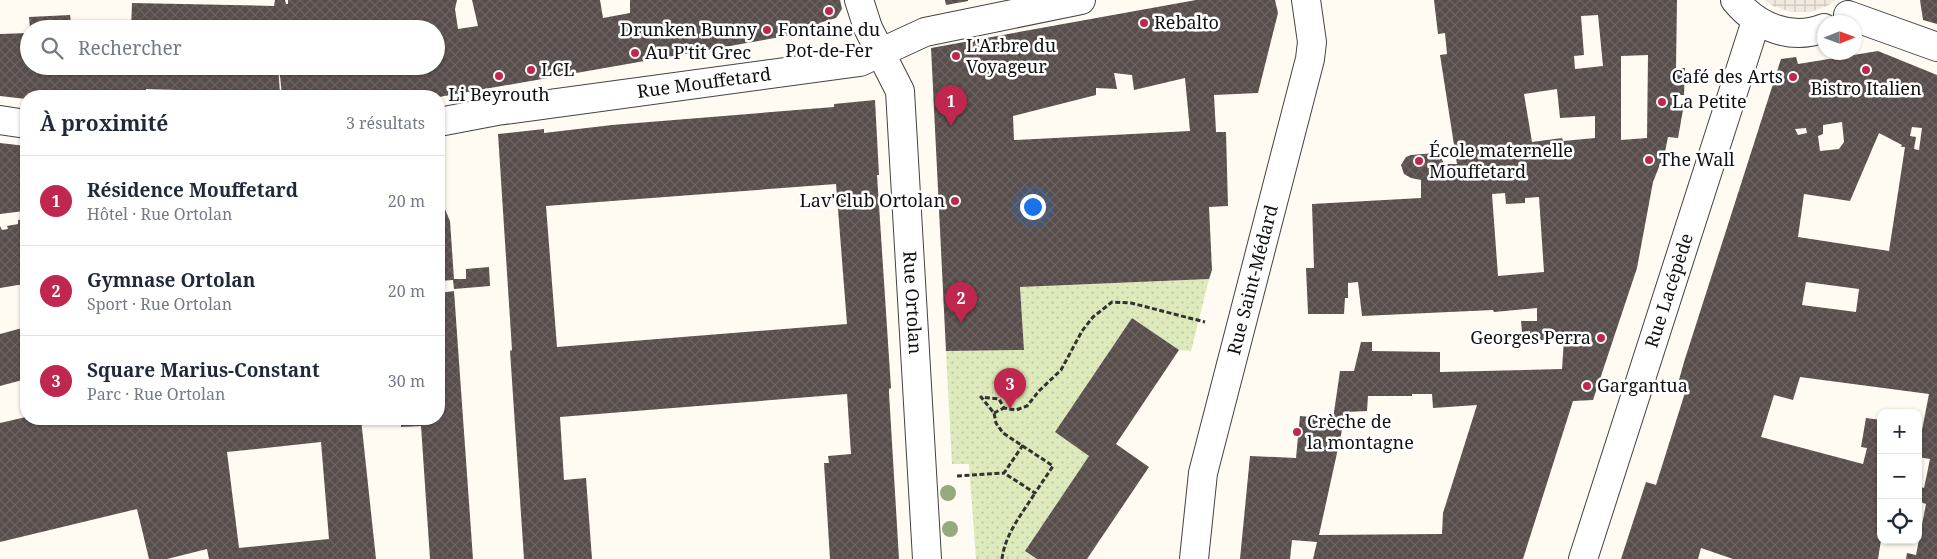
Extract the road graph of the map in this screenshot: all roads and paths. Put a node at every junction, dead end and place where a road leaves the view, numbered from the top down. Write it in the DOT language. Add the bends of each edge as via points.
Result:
graph roads {
  1 [pos="859,0"];
  2 [pos="1081,0"];
  3 [pos="1306,0"];
  4 [pos="1735,0"];
  5 [pos="1849,13"];
  6 [pos="1756,20"];
  7 [pos="1817,29"];
  8 [pos="1937,47"];
  9 [pos="881,52"];
  10 [pos="0,120"];
  11 [pos="445,121"];
  12 [pos="20,123"];
  13 [pos="1239,331"];
  14 [pos="1004,408"];
  15 [pos="994,413"];
  16 [pos="1023,445"];
  17 [pos="1004,473"];
  18 [pos="922,478"];
  19 [pos="1035,493"];
  20 [pos="927,559"];
  21 [pos="1002,559"];
  22 [pos="1194,559"];
  23 [pos="1584,559"];
  1 -- 9 [label="street, Rue Ortolan" via="868,28"];
  2 -- 9 [label="street, Rue Mouffetard" via="925,32"];
  3 -- 13 [label="street, Rue Saint-Médard" via="1312,42 1310,59"];
  4 -- 6 [label="street"];
  5 -- 8 [label="street"];
  6 -- 7 [label="street" via="1787,32"];
  6 -- 23 [label="street, Rue Lacépède"];
  9 -- 11 [label="street, Rue Mouffetard" via="860,62"];
  9 -- 18 [label="street, Rue Ortolan" via="900,90"];
  10 -- 12 [label="street"];
  13 -- 14 [label="path" via="1131,303 1112,302 1092,318 1062,370 1027,406 1016,410"];
  13 -- 22 [label="street, Rue Saint-Médard" via="1203,473"];
  14 -- 15 [label="path"];
  14 -- 15 [label="path" via="999,399 981,397"];
  15 -- 16 [label="path" via="1003,433"];
  16 -- 17 [label="path"];
  16 -- 19 [label="path" via="1053,466"];
  17 -- 18 [label="path"];
  17 -- 19 [label="path"];
  18 -- 20 [label="street, Rue Ortolan"];
  19 -- 21 [label="path" via="1010,533"];
}
